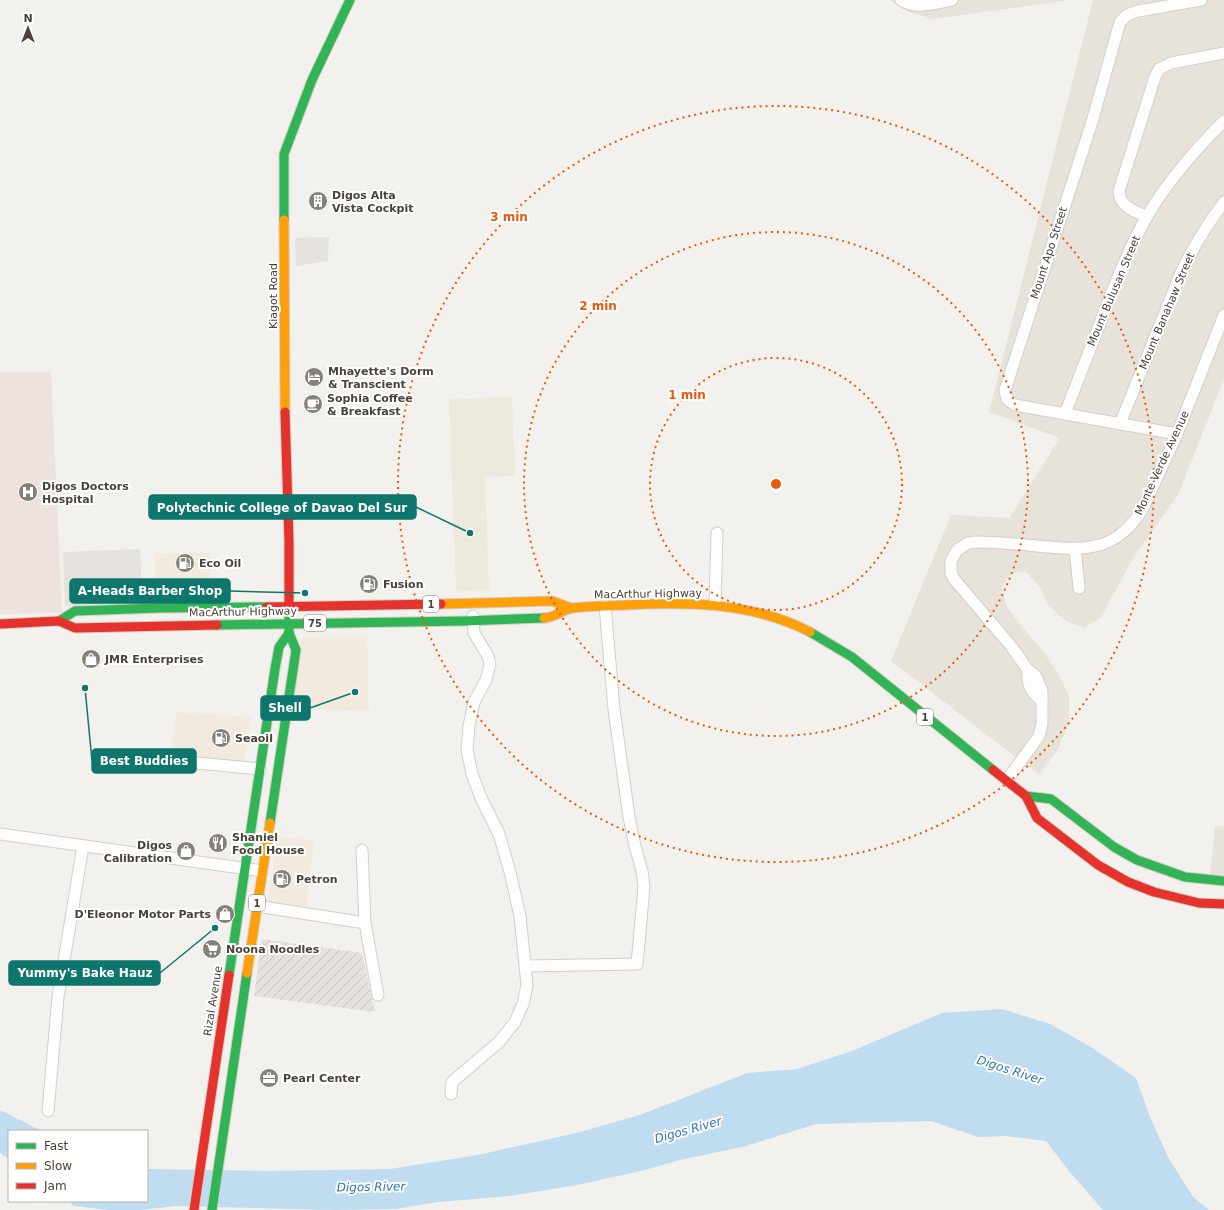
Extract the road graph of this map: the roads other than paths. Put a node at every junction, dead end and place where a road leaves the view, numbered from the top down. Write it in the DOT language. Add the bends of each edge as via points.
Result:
graph roads {
  1 [pos="350,0"];
  2 [pos="901,0"];
  3 [pos="952,0"];
  4 [pos="1201,0"];
  5 [pos="1224,54"];
  6 [pos="1224,121"];
  7 [pos="1224,202"];
  8 [pos="1147,217"];
  9 [pos="1224,315"];
  10 [pos="1065,414"];
  11 [pos="1120,424"];
  12 [pos="1177,434"];
  13 [pos="717,533"];
  14 [pos="1075,548"];
  15 [pos="1079,588"];
  16 [pos="473,604"];
  17 [pos="715,605"];
  18 [pos="289,606"];
  19 [pos="605,606"];
  20 [pos="571,608"];
  21 [pos="59,621"];
  22 [pos="474,621"];
  23 [pos="289,623"];
  24 [pos="0,624"];
  25 [pos="289,633"];
  26 [pos="137,760"];
  27 [pos="260,768"];
  28 [pos="1007,780"];
  29 [pos="1026,796"];
  30 [pos="0,834"];
  31 [pos="83,846"];
  32 [pos="362,850"];
  33 [pos="245,868"];
  34 [pos="262,871"];
  35 [pos="1224,881"];
  36 [pos="1224,904"];
  37 [pos="257,906"];
  38 [pos="365,923"];
  39 [pos="526,966"];
  40 [pos="378,995"];
  41 [pos="451,1094"];
  42 [pos="48,1111"];
  43 [pos="198,1185"];
  44 [pos="215,1188"];
  45 [pos="194,1210"];
  46 [pos="212,1210"];
  1 -- 18 [label="main road, Kiagot Road" via="312,80 284,154"];
  2 -- 3 [label="street" via="915,5"];
  4 -- 10 [label="street, Mount Apo Street" via="1131,13 1123,17 1117,27 1092,122 1005,390 1007,399 1015,405"];
  5 -- 8 [label="street" via="1165,66 1159,69 1155,77 1119,191 1123,203"];
  6 -- 8 [label="street, Mount Bulusan Street" via="1178,171"];
  7 -- 11 [label="street, Mount Banahaw Street" via="1180,274"];
  8 -- 10 [label="street, Mount Bulusan Street" via="1116,280"];
  9 -- 12 [label="street, Monte Verde Avenue"];
  10 -- 11 [label="street, Mount Apo Street"];
  11 -- 12 [label="street, Mount Apo Street"];
  12 -- 14 [label="street, Monte Verde Avenue" via="1145,504 1133,523 1108,542"];
  13 -- 17 [label="street"];
  14 -- 15 [label="street"];
  14 -- 28 [label="street, Monte Verde Avenue" via="976,542 962,546 953,556 952,573 958,585 1011,646 1028,670 1036,676 1042,691 1042,724 1039,736"];
  16 -- 18 [label="main road, MacArthur Highway / 1"];
  16 -- 20 [label="main road, MacArthur Highway / 1" via="552,601"];
  16 -- 22 [label="street"];
  17 -- 19 [label="main road, MacArthur Highway / 1"];
  17 -- 28 [label="main road, MacArthur Highway / 1" via="778,618 824,639 852,657"];
  18 -- 21 [label="main road, MacArthur Highway / 75" via="74,611"];
  18 -- 23 [label="main road, 1"];
  19 -- 20 [label="main road, MacArthur Highway / 1"];
  19 -- 39 [label="street" via="614,709 627,802 644,887 637,964"];
  20 -- 22 [label="main road, MacArthur Highway / 75" via="549,618"];
  21 -- 23 [label="main road, MacArthur Highway / 75" via="75,628"];
  21 -- 24 [label="main road, MacArthur Highway / 75"];
  22 -- 23 [label="main road, MacArthur Highway / 75"];
  22 -- 39 [label="street" via="474,633 490,664 486,680 474,702 467,750 472,774 499,834 510,872 520,916"];
  23 -- 25 [label="main road, 1"];
  25 -- 27 [label="main road, Rizal Avenue / 1" via="279,647"];
  25 -- 34 [label="main road, 1" via="296,650"];
  26 -- 27 [label="street"];
  27 -- 33 [label="main road, Rizal Avenue / 1"];
  28 -- 29 [label="main road, MacArthur Highway / 1"];
  29 -- 35 [label="main road" via="1051,799 1114,847 1137,860 1185,877"];
  29 -- 36 [label="main road, MacArthur Highway / 1" via="1037,818 1098,865 1128,882 1175,898"];
  30 -- 31 [label="street"];
  31 -- 33 [label="street"];
  31 -- 42 [label="street" via="58,997"];
  32 -- 38 [label="street"];
  33 -- 34 [label="street"];
  33 -- 43 [label="main road, Rizal Avenue / 1"];
  34 -- 37 [label="main road, 1"];
  37 -- 38 [label="street"];
  37 -- 44 [label="main road, 1"];
  38 -- 40 [label="street"];
  39 -- 41 [label="street" via="527,985 523,1004 515,1022 499,1042 452,1082"];
  43 -- 44 [label="main road"];
  43 -- 45 [label="main road, Rizal Avenue / 1"];
  44 -- 46 [label="main road, 1"];
}
